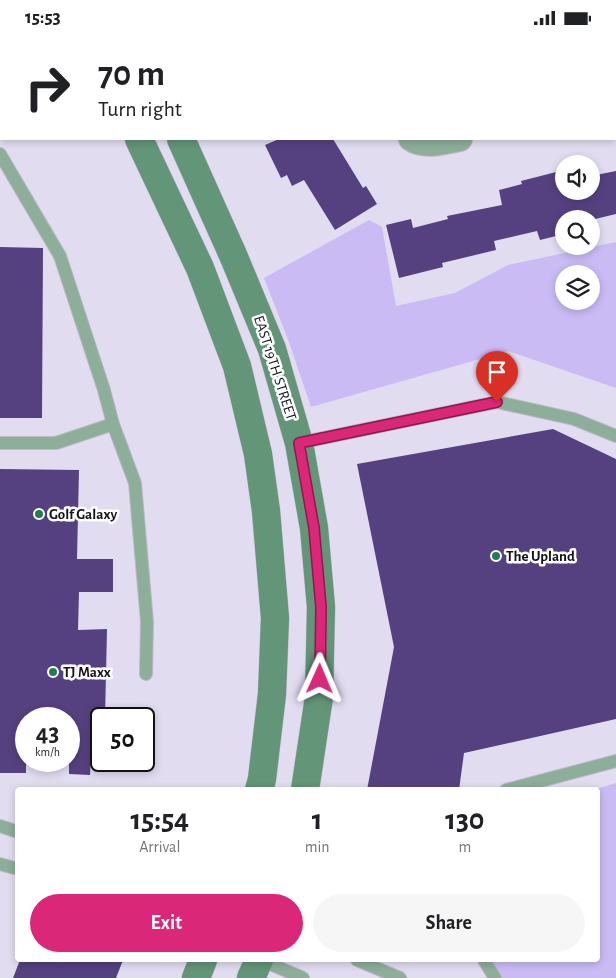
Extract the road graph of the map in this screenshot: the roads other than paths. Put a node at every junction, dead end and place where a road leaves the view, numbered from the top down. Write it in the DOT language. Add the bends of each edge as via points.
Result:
graph roads {
  1 [pos="139,140"];
  2 [pos="181,140"];
  3 [pos="414,140"];
  4 [pos="455,140"];
  5 [pos="0,154"];
  6 [pos="113,424"];
  7 [pos="616,436"];
  8 [pos="0,443"];
  9 [pos="299,443"];
  10 [pos="146,674"];
  11 [pos="616,761"];
  12 [pos="260,787"];
  13 [pos="305,787"];
  14 [pos="517,787"];
  15 [pos="0,826"];
  16 [pos="15,831"];
  17 [pos="0,864"];
  18 [pos="15,868"];
  19 [pos="203,962"];
  20 [pos="259,962"];
  21 [pos="265,962"];
  22 [pos="362,962"];
  23 [pos="485,962"];
  24 [pos="196,978"];
  25 [pos="251,978"];
  26 [pos="303,978"];
  27 [pos="400,978"];
  28 [pos="495,978"];
  1 -- 12 [label="main road" via="200,268 237,366 258,454 275,618 272,694"];
  2 -- 9 [label="main road, EAST 19TH STREET" via="272,349"];
  3 -- 4 [label="street" via="440,143"];
  5 -- 6 [label="lane" via="60,256"];
  6 -- 8 [label="lane" via="56,443"];
  6 -- 10 [label="lane" via="135,483 146,622"];
  7 -- 9 [label="lane" via="574,419 497,402"];
  9 -- 13 [label="main road, EAST 19TH STREET" via="314,528 321,607 319,697"];
  11 -- 14 [label="lane"];
  15 -- 16 [label="lane"];
  17 -- 18 [label="lane"];
  19 -- 24 [label="main road"];
  20 -- 25 [label="main road"];
  21 -- 26 [label="lane"];
  22 -- 27 [label="lane"];
  23 -- 28 [label="lane"];
}
